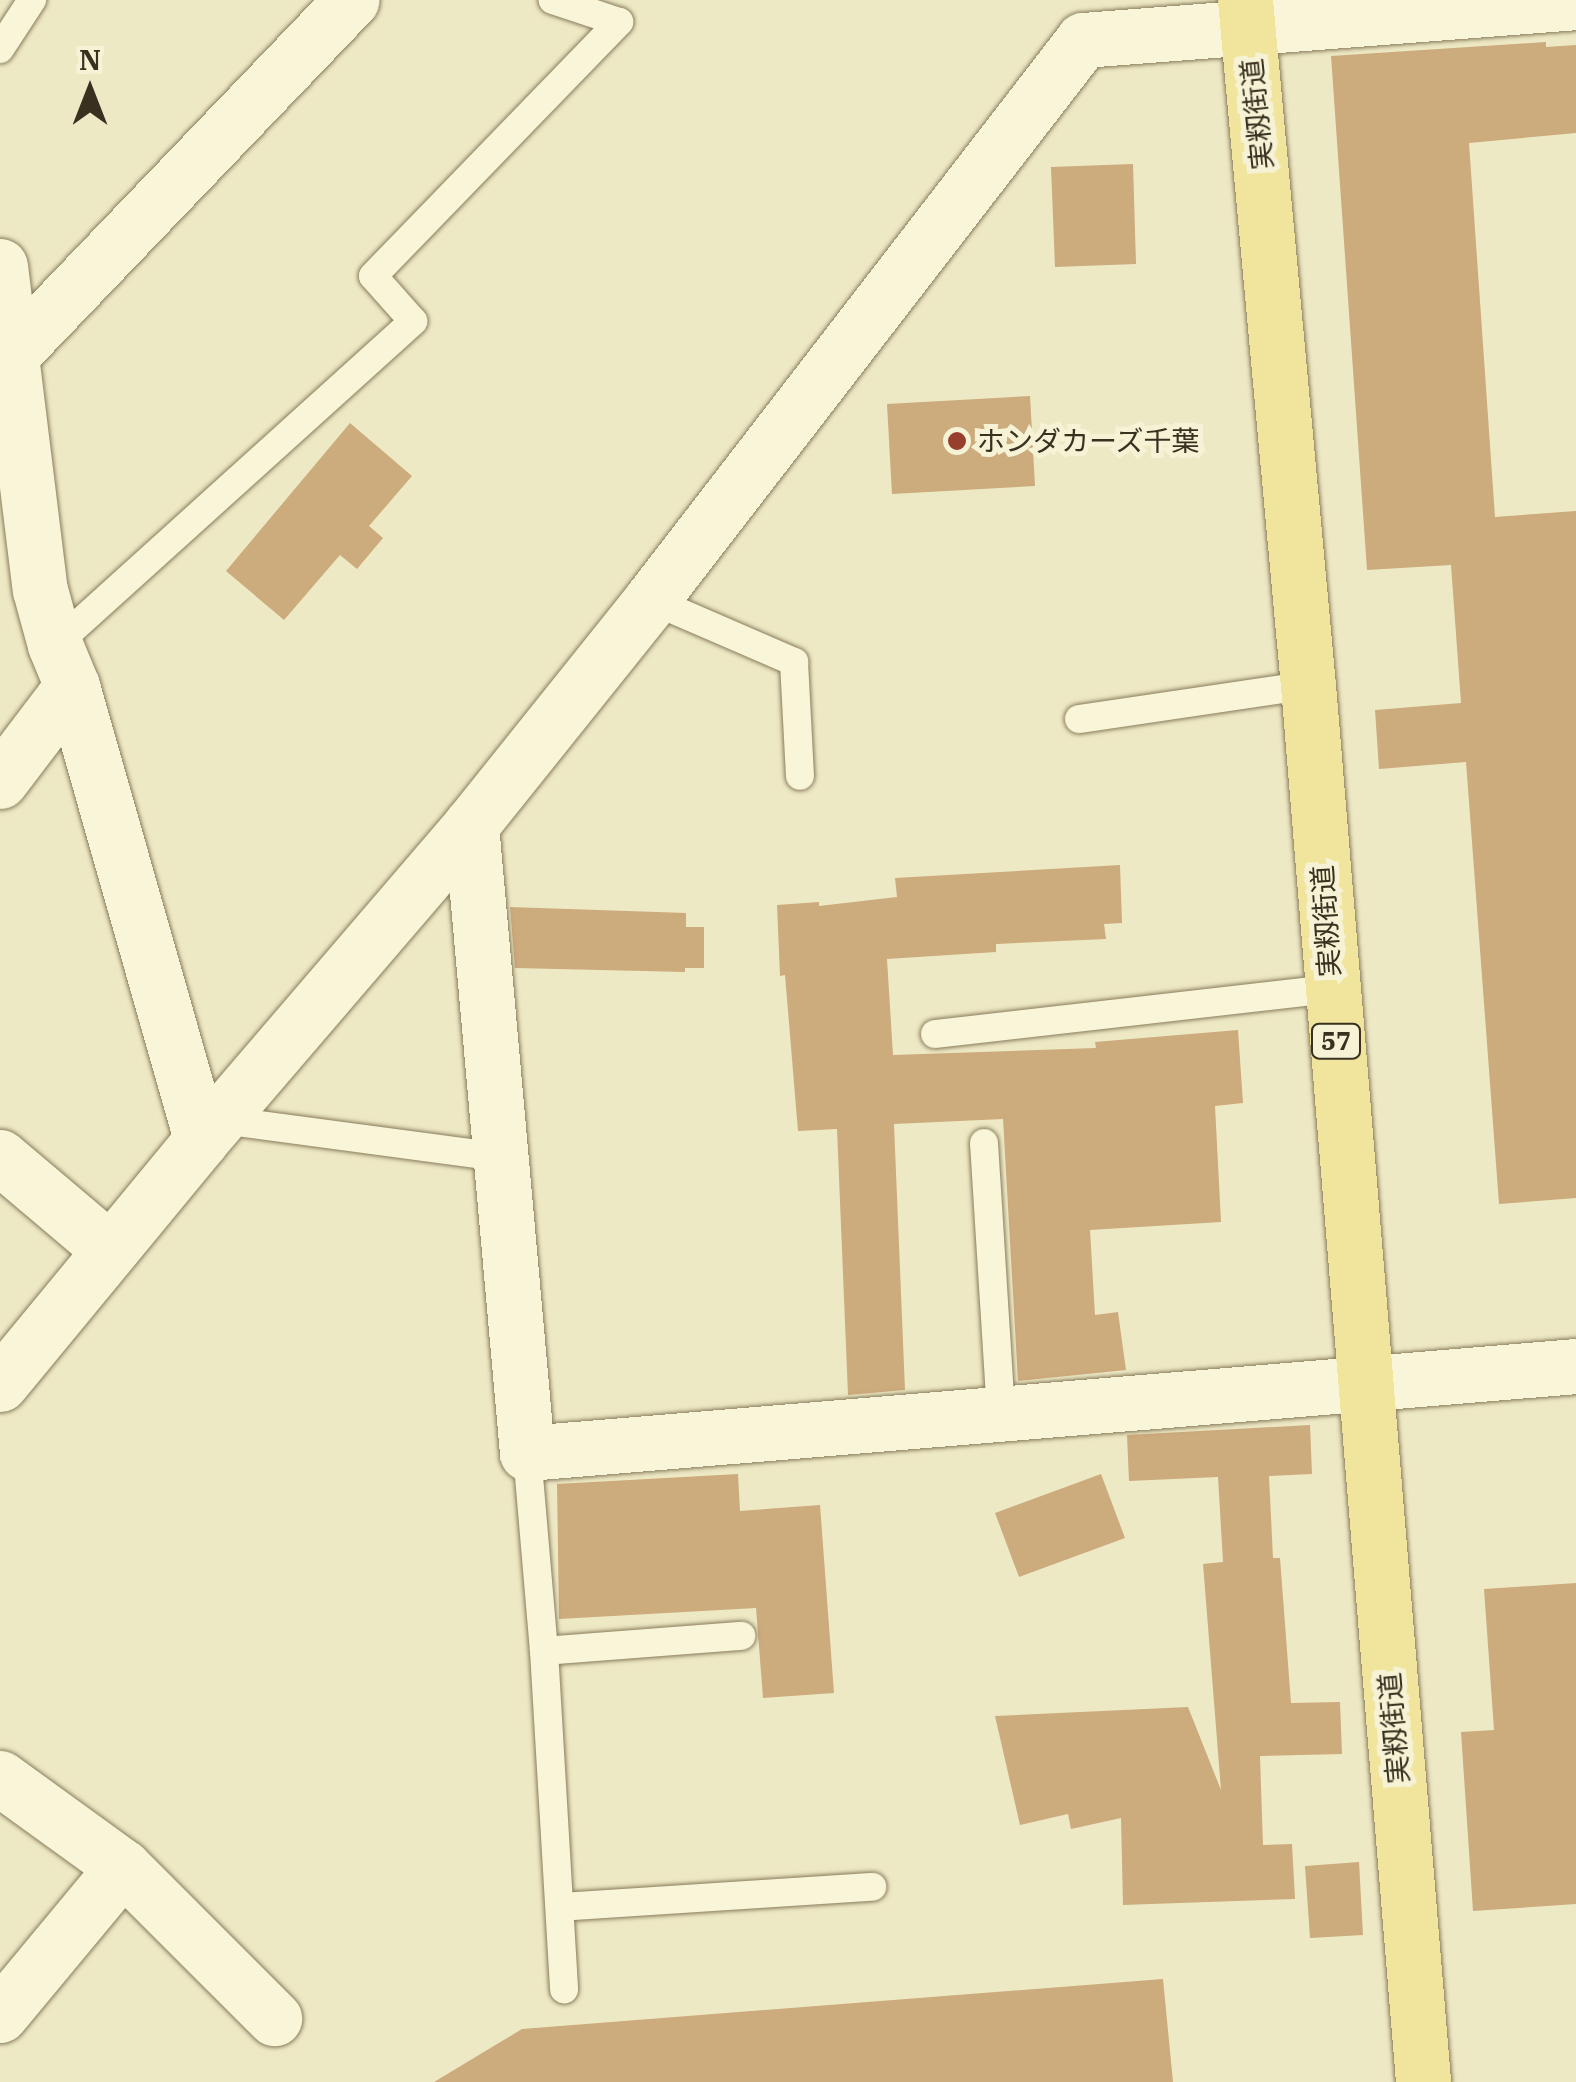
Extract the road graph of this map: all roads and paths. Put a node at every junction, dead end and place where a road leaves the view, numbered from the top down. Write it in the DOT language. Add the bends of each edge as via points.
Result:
graph roads {
  1 [pos="32,0"];
  2 [pos="351,0"];
  3 [pos="553,0"];
  4 [pos="1576,2"];
  5 [pos="1246,13"];
  6 [pos="0,49"];
  7 [pos="0,266"];
  8 [pos="13,354"];
  9 [pos="20,578"];
  10 [pos="651,600"];
  11 [pos="64,666"];
  12 [pos="1308,686"];
  13 [pos="1079,719"];
  14 [pos="800,776"];
  15 [pos="0,781"];
  16 [pos="471,824"];
  17 [pos="1331,989"];
  18 [pos="934,1034"];
  19 [pos="211,1130"];
  20 [pos="984,1143"];
  21 [pos="0,1157"];
  22 [pos="499,1157"];
  23 [pos="110,1250"];
  24 [pos="1576,1366"];
  25 [pos="1366,1383"];
  26 [pos="0,1384"];
  27 [pos="1002,1414"];
  28 [pos="527,1453"];
  29 [pos="740,1636"];
  30 [pos="544,1651"];
  31 [pos="0,1778"];
  32 [pos="123,1867"];
  33 [pos="872,1886"];
  34 [pos="560,1908"];
  35 [pos="564,1990"];
  36 [pos="0,2015"];
  37 [pos="274,2018"];
  38 [pos="1422,2082"];
  1 -- 6 [label="lane"];
  2 -- 8 [label="street"];
  3 -- 11 [label="lane" via="618,22 373,276 413,321"];
  4 -- 5 [label="street"];
  5 -- 10 [label="street" via="1083,40"];
  5 -- 12 [label="main road, 実籾街道 / 57"];
  7 -- 8 [label="street"];
  8 -- 9 [label="street"];
  9 -- 11 [label="street"];
  10 -- 14 [label="lane" via="794,662"];
  10 -- 16 [label="street"];
  11 -- 15 [label="street"];
  11 -- 19 [label="street"];
  12 -- 13 [label="lane"];
  12 -- 17 [label="main road, 実籾街道 / 57"];
  16 -- 19 [label="street"];
  16 -- 22 [label="street"];
  17 -- 18 [label="lane"];
  17 -- 25 [label="main road, 実籾街道 / 57"];
  19 -- 22 [label="lane"];
  19 -- 23 [label="street"];
  20 -- 27 [label="lane"];
  21 -- 23 [label="street"];
  22 -- 28 [label="street"];
  23 -- 26 [label="street"];
  24 -- 25 [label="street"];
  25 -- 27 [label="street"];
  25 -- 38 [label="main road, 実籾街道 / 57"];
  27 -- 28 [label="street"];
  28 -- 30 [label="lane"];
  29 -- 30 [label="lane"];
  30 -- 34 [label="lane"];
  31 -- 32 [label="street"];
  32 -- 36 [label="street"];
  32 -- 37 [label="street"];
  33 -- 34 [label="lane"];
  34 -- 35 [label="lane"];
}
